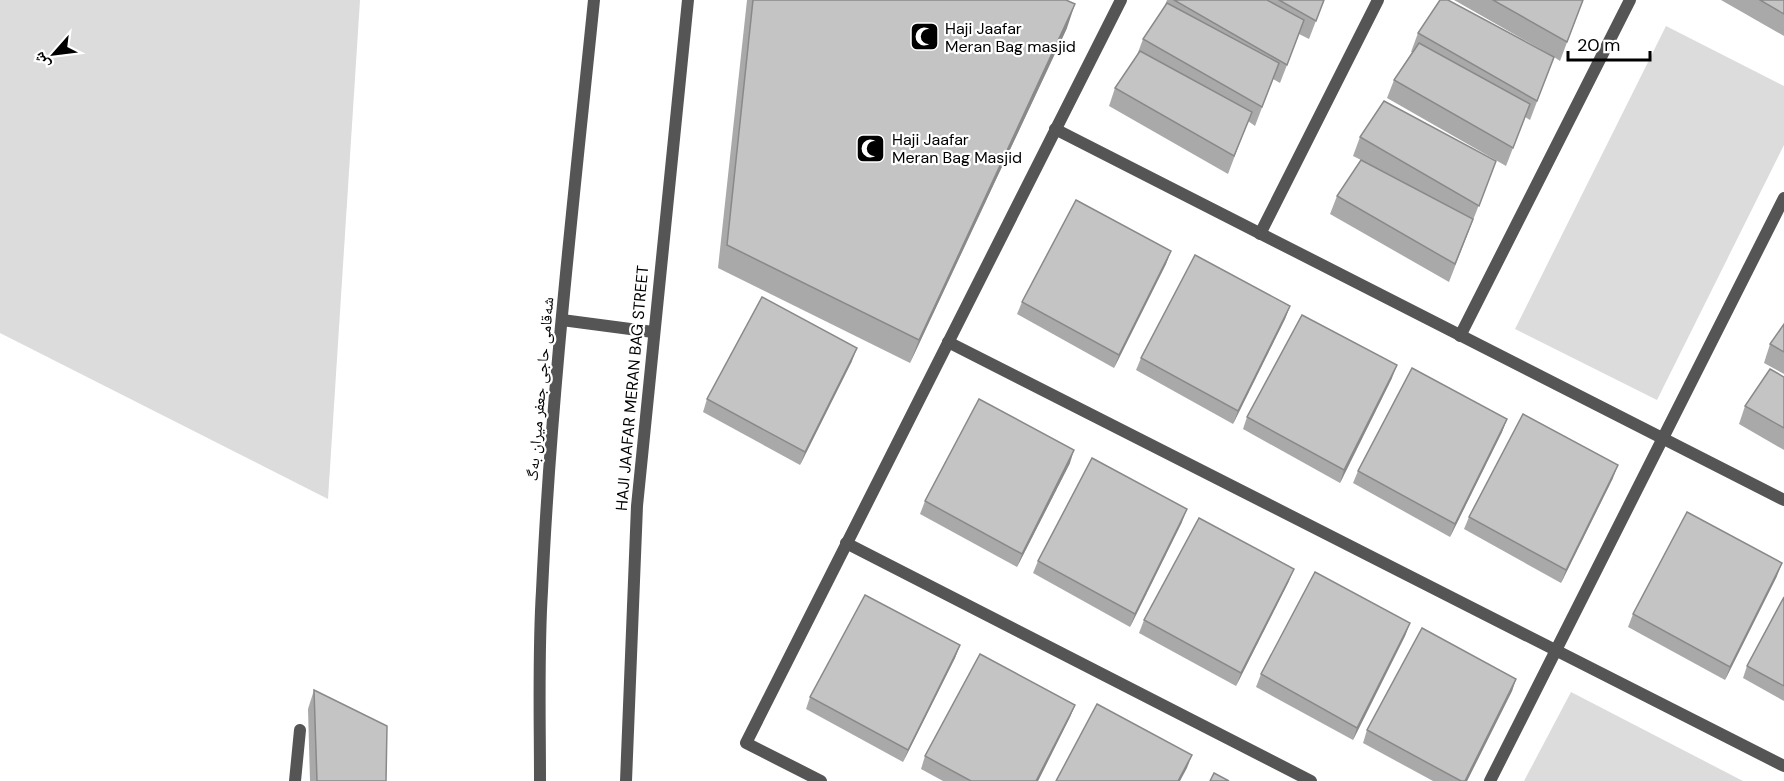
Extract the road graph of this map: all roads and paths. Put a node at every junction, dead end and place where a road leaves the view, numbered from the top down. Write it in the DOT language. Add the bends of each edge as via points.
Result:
graph roads {
  1 [pos="594,0"];
  2 [pos="688,0"];
  3 [pos="1121,0"];
  4 [pos="1378,0"];
  5 [pos="1630,0"];
  6 [pos="1054,129"];
  7 [pos="1784,198"];
  8 [pos="1260,234"];
  9 [pos="562,320"];
  10 [pos="653,332"];
  11 [pos="1460,336"];
  12 [pos="948,342"];
  13 [pos="1663,438"];
  14 [pos="1784,500"];
  15 [pos="846,543"];
  16 [pos="1556,650"];
  17 [pos="300,730"];
  18 [pos="1784,766"];
  19 [pos="295,781"];
  20 [pos="540,781"];
  21 [pos="626,781"];
  22 [pos="821,781"];
  23 [pos="1311,781"];
  24 [pos="1490,781"];
  1 -- 9 [label="street, شەقامی حاجی جعفر میران بەگ"];
  2 -- 10 [label="street, HAJI JAAFAR MERAN BAG STREET"];
  3 -- 6 [label="street"];
  4 -- 8 [label="street"];
  5 -- 11 [label="street"];
  6 -- 8 [label="street"];
  6 -- 12 [label="street"];
  7 -- 13 [label="street"];
  8 -- 11 [label="street"];
  9 -- 10 [label="street"];
  9 -- 20 [label="street, شەقامی حاجی جعفر میران بەگ" via="542,592"];
  10 -- 21 [label="street, HAJI JAAFAR MERAN BAG STREET" via="636,517"];
  11 -- 13 [label="street"];
  12 -- 15 [label="street"];
  12 -- 16 [label="street"];
  13 -- 14 [label="street"];
  13 -- 16 [label="street"];
  15 -- 22 [label="street" via="746,743"];
  15 -- 23 [label="street"];
  16 -- 18 [label="street"];
  16 -- 24 [label="street"];
  17 -- 19 [label="street"];
}
